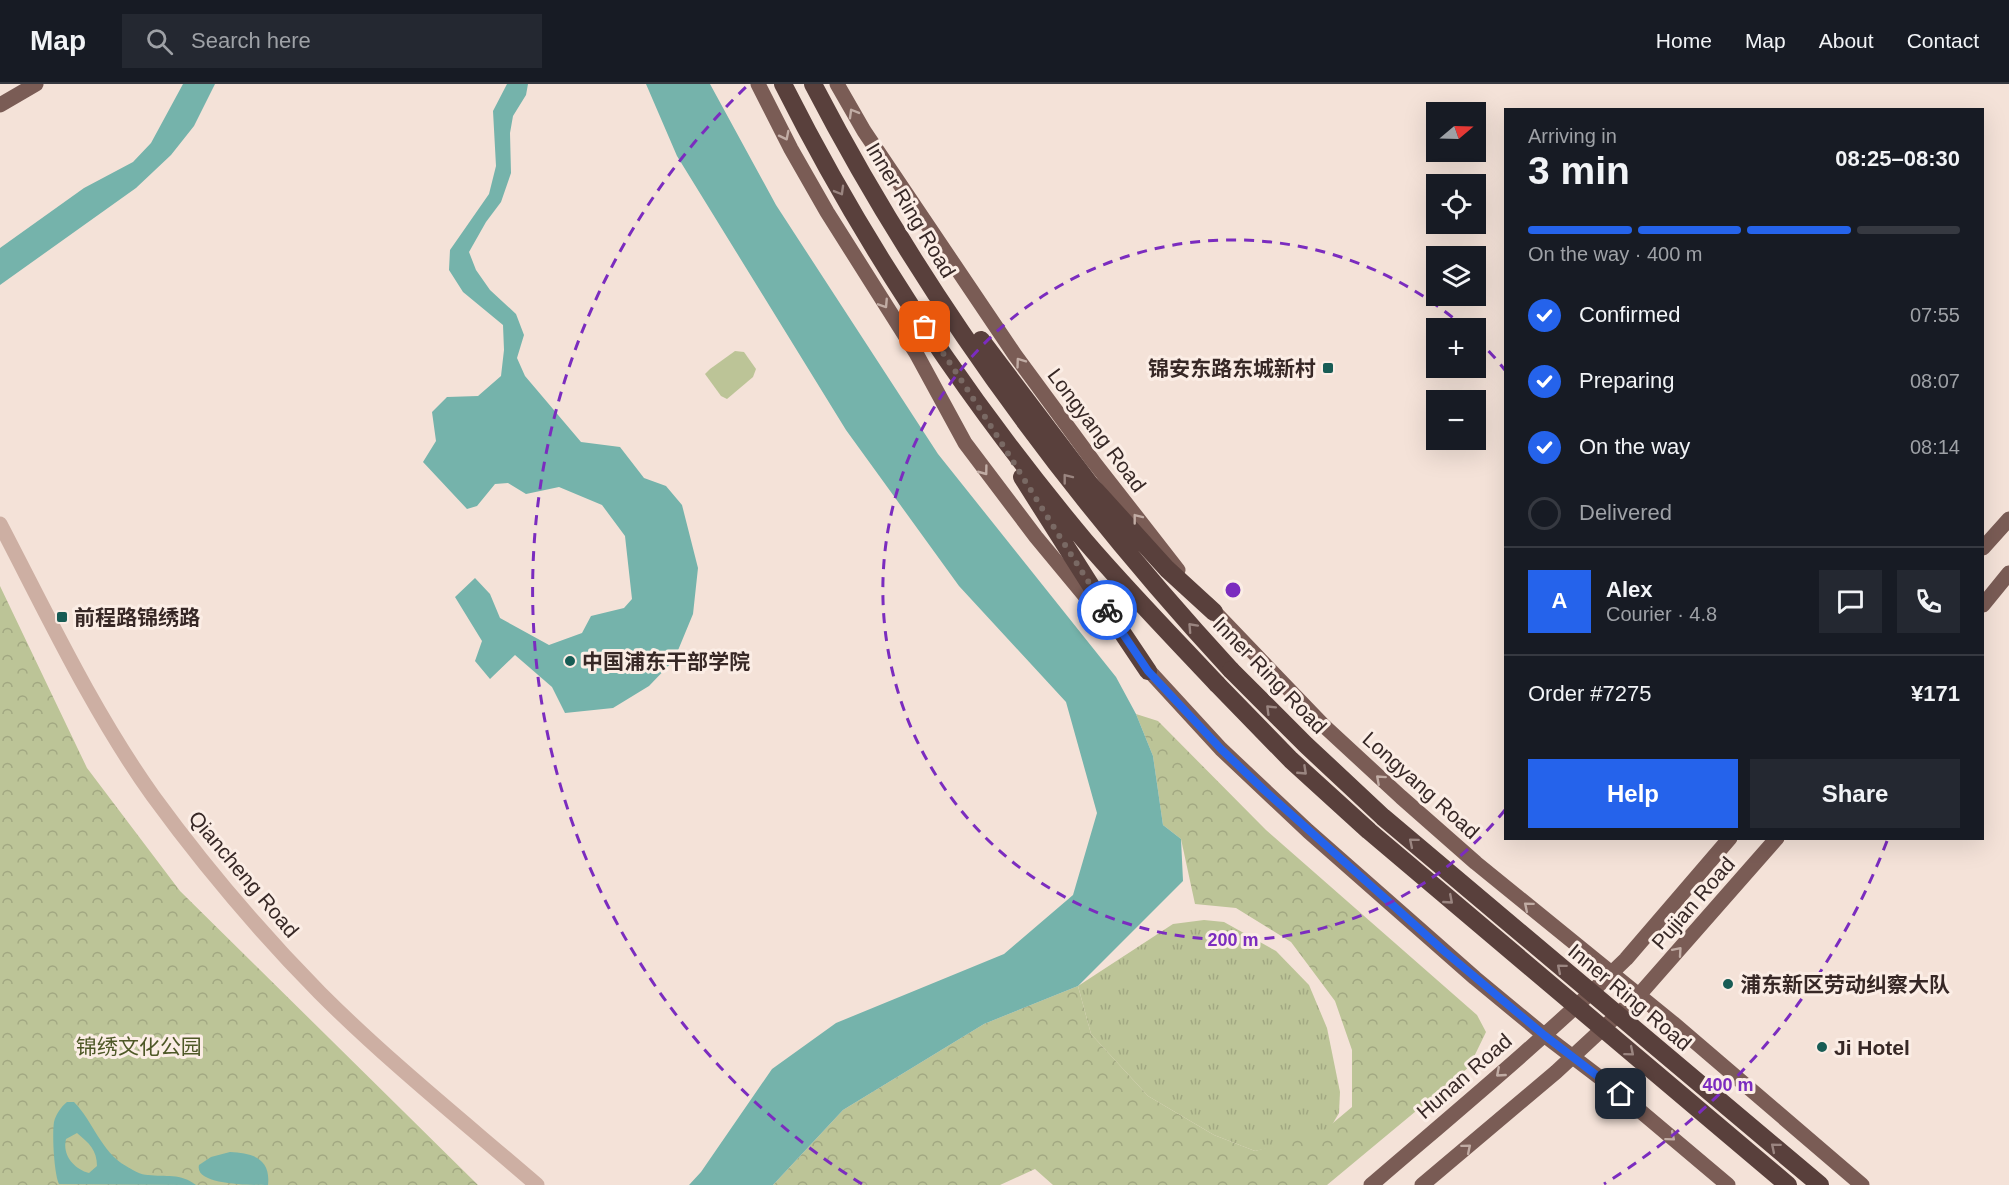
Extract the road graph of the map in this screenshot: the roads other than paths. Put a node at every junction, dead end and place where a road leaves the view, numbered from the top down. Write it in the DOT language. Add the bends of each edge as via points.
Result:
graph roads {
  1 [pos="36,84"];
  2 [pos="758,84"];
  3 [pos="783,84"];
  4 [pos="813,84"];
  5 [pos="837,84"];
  6 [pos="0,105"];
  7 [pos="870,188"];
  8 [pos="960,376"];
  9 [pos="2009,519"];
  10 [pos="0,524"];
  11 [pos="1984,547"];
  12 [pos="2009,573"];
  13 [pos="1984,604"];
  14 [pos="1214,612"];
  15 [pos="1148,671"];
  16 [pos="1728,840"];
  17 [pos="1775,840"];
  18 [pos="1611,974"];
  19 [pos="1639,995"];
  20 [pos="1544,1035"];
  21 [pos="1573,1056"];
  22 [pos="537,1185"];
  23 [pos="1371,1185"];
  24 [pos="1422,1185"];
  25 [pos="1728,1185"];
  26 [pos="1788,1185"];
  27 [pos="1820,1185"];
  28 [pos="1862,1185"];
  1 -- 6 [label="main road"];
  2 -- 15 [label="main road, one-way" via="827,212 916,353 975,459"];
  3 -- 8 [label="highway, Inner Ring Road, one-way" via="846,200"];
  4 -- 7 [label="highway, Inner Ring Road"];
  14 -- 5 [label="main road, Longyang Road, one-way" via="1021,364"];
  7 -- 14 [label="highway" via="1079,471 1167,570"];
  27 -- 7 [label="highway, Inner Ring Road, one-way, bridge" via="1383,817 1231,670 1105,526 1033,434 948,312"];
  8 -- 15 [label="highway"];
  8 -- 26 [label="highway, Inner Ring Road, one-way, bridge" via="1085,541 1292,760 1369,831"];
  9 -- 11 [label="main road"];
  10 -- 22 [label="street, Qiancheng Road" via="116,738 153,795 222,885 352,1023"];
  12 -- 13 [label="main road"];
  18 -- 14 [label="main road, Longyang Road, one-way" via="1362,762"];
  15 -- 20 [label="main road" via="1221,749 1308,831"];
  16 -- 18 [label="main road, Pujian Road"];
  19 -- 17 [label="main road, Pujian Road, one-way"];
  18 -- 19 [label="main road, Longyang Road"];
  18 -- 20 [label="main road, Hunan Road"];
  19 -- 21 [label="main road"];
  19 -- 28 [label="main road, Longyang Road"];
  20 -- 21 [label="main road"];
  20 -- 23 [label="main road, Hunan Road, one-way"];
  24 -- 21 [label="main road, one-way"];
  21 -- 25 [label="main road, one-way"];
}
